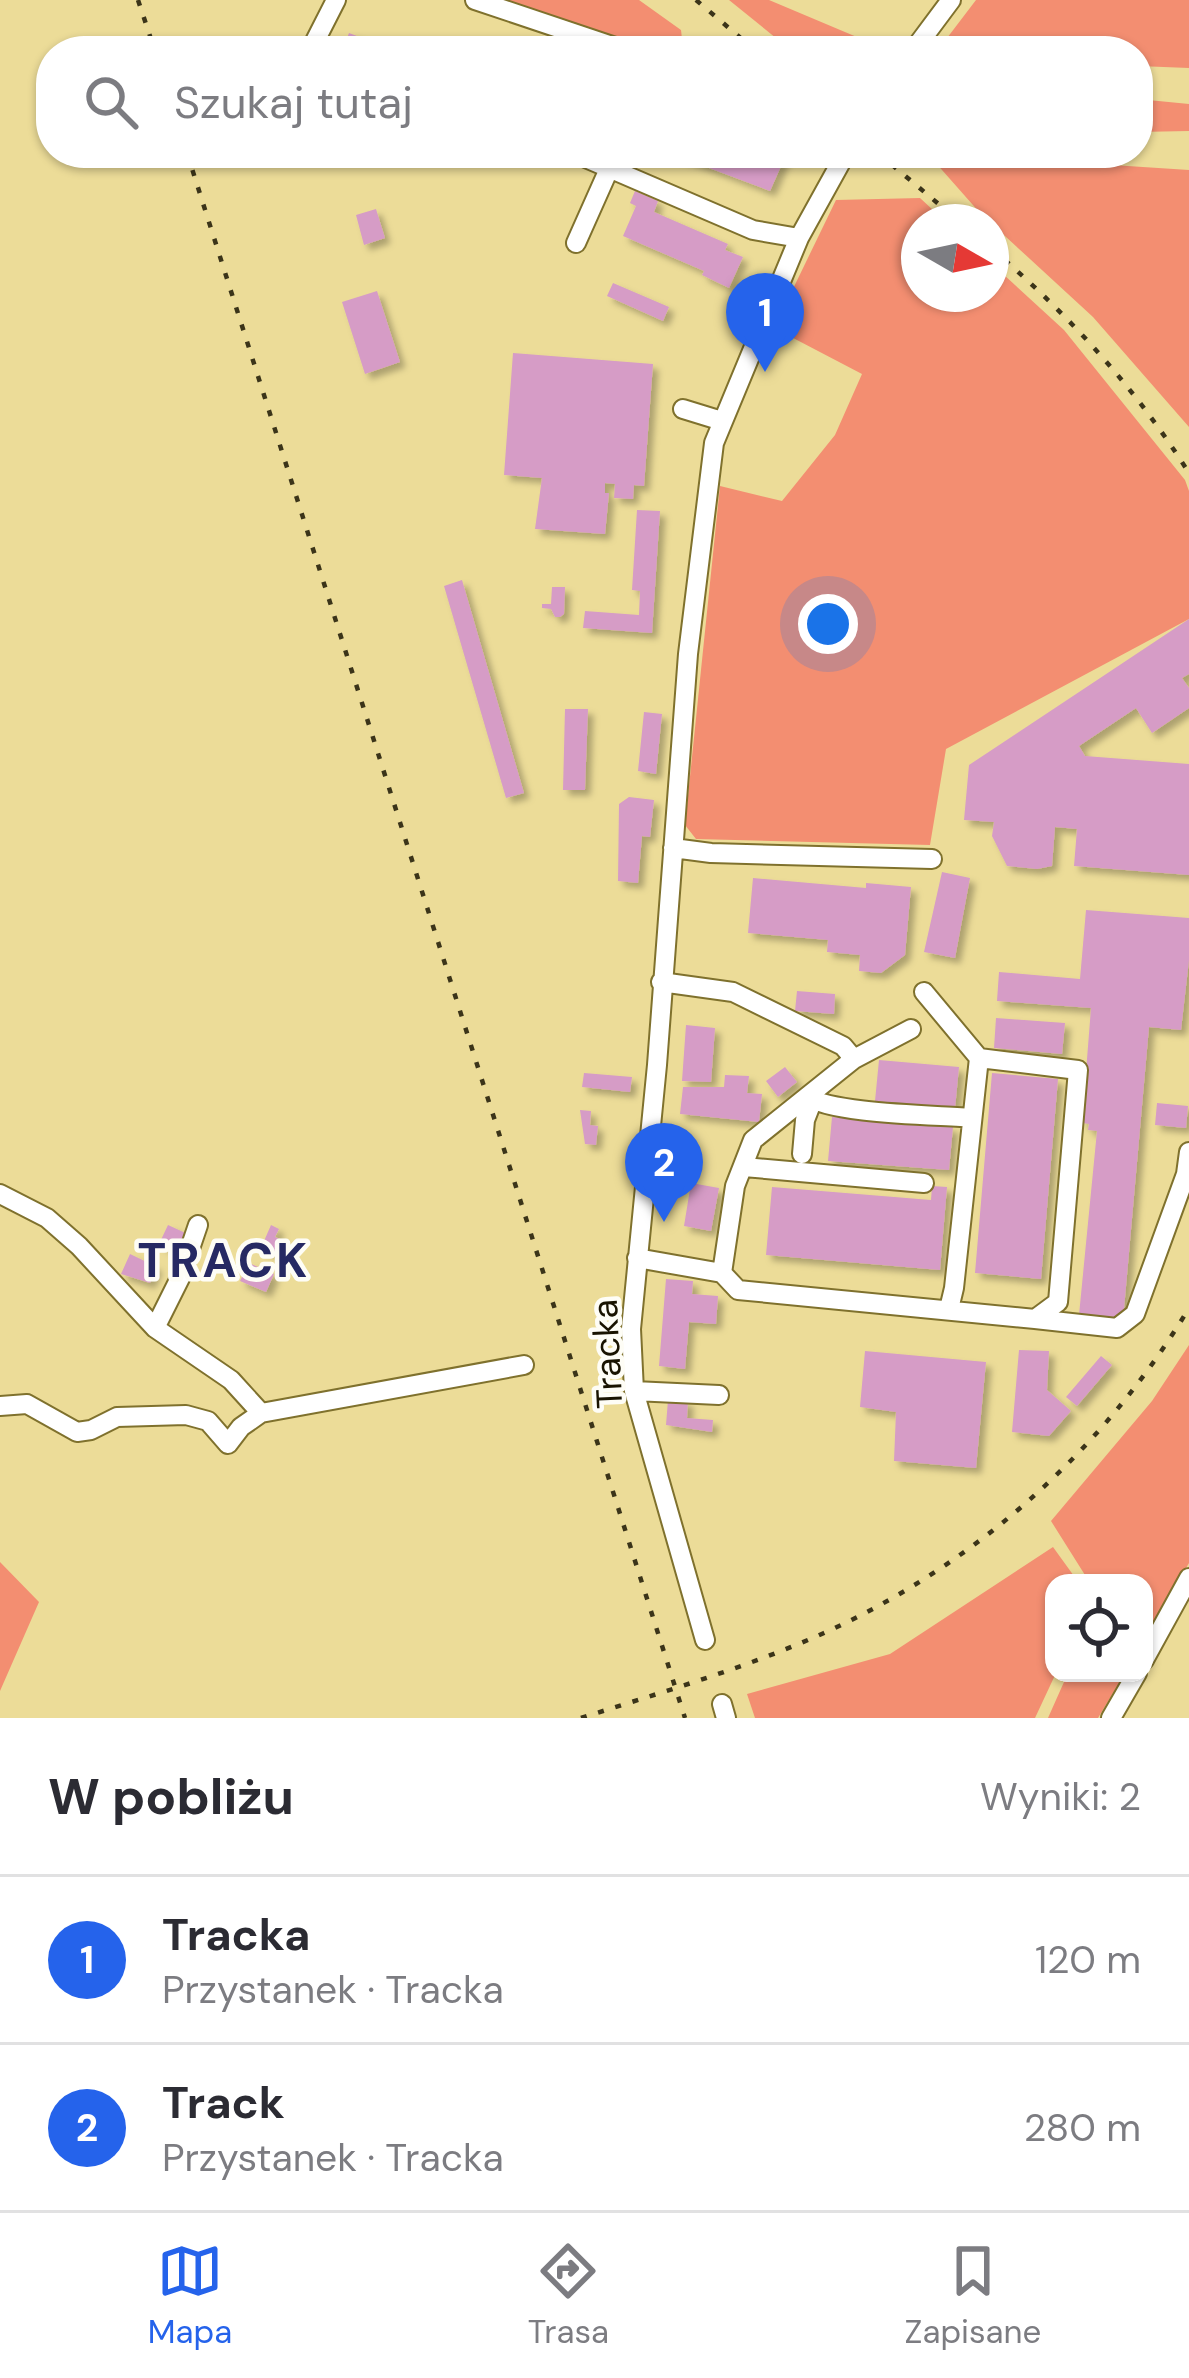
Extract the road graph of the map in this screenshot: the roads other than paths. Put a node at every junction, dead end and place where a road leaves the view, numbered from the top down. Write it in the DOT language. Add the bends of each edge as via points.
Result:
graph roads {
  1 [pos="336,0"];
  2 [pos="475,0"];
  3 [pos="951,0"];
  4 [pos="318,36"];
  5 [pos="583,36"];
  6 [pos="924,36"];
  7 [pos="835,168"];
  8 [pos="609,169"];
  9 [pos="799,238"];
  10 [pos="576,243"];
  11 [pos="683,409"];
  12 [pos="722,421"];
  13 [pos="673,848"];
  14 [pos="932,859"];
  15 [pos="661,982"];
  16 [pos="925,992"];
  17 [pos="910,1029"];
  18 [pos="979,1058"];
  19 [pos="854,1059"];
  20 [pos="810,1099"];
  21 [pos="972,1118"];
  22 [pos="1189,1152"];
  23 [pos="802,1154"];
  24 [pos="744,1167"];
  25 [pos="924,1183"];
  26 [pos="0,1194"];
  27 [pos="198,1226"];
  28 [pos="638,1258"];
  29 [pos="722,1273"];
  30 [pos="949,1310"];
  31 [pos="1035,1319"];
  32 [pos="155,1328"];
  33 [pos="524,1364"];
  34 [pos="634,1390"];
  35 [pos="719,1395"];
  36 [pos="0,1406"];
  37 [pos="261,1414"];
  38 [pos="1189,1578"];
  39 [pos="1181,1611"];
  40 [pos="705,1640"];
  41 [pos="1153,1648"];
  42 [pos="1132,1682"];
  43 [pos="1111,1718"];
  1 -- 4 [label="street"];
  2 -- 5 [label="street"];
  3 -- 6 [label="street"];
  7 -- 9 [label="street, Tracka"];
  8 -- 9 [label="street" via="753,230"];
  8 -- 10 [label="street"];
  9 -- 12 [label="street, Tracka"];
  11 -- 12 [label="street"];
  12 -- 13 [label="street, Tracka" via="688,654"];
  13 -- 14 [label="street"];
  13 -- 15 [label="street, Tracka"];
  15 -- 19 [label="street" via="733,992 843,1046"];
  15 -- 28 [label="street, Tracka"];
  16 -- 18 [label="street"];
  17 -- 19 [label="street"];
  18 -- 21 [label="street"];
  18 -- 31 [label="street" via="1078,1070 1058,1302"];
  19 -- 20 [label="street"];
  20 -- 21 [label="street"];
  20 -- 23 [label="street"];
  20 -- 24 [label="street" via="753,1140"];
  21 -- 30 [label="street"];
  22 -- 31 [label="street" via="1135,1314 1118,1328"];
  24 -- 25 [label="street"];
  24 -- 29 [label="street"];
  26 -- 32 [label="street" via="63,1232"];
  27 -- 32 [label="street"];
  28 -- 29 [label="street"];
  28 -- 34 [label="street, Tracka"];
  29 -- 30 [label="street" via="738,1290"];
  30 -- 31 [label="street"];
  32 -- 37 [label="street" via="231,1380"];
  33 -- 37 [label="street"];
  34 -- 35 [label="street"];
  34 -- 40 [label="street, Tracka"];
  36 -- 37 [label="street" via="28,1405 77,1432 117,1417 186,1415 208,1421 228,1444"];
  38 -- 39 [label="street"];
  39 -- 41 [label="street"];
  42 -- 43 [label="street"];
}
